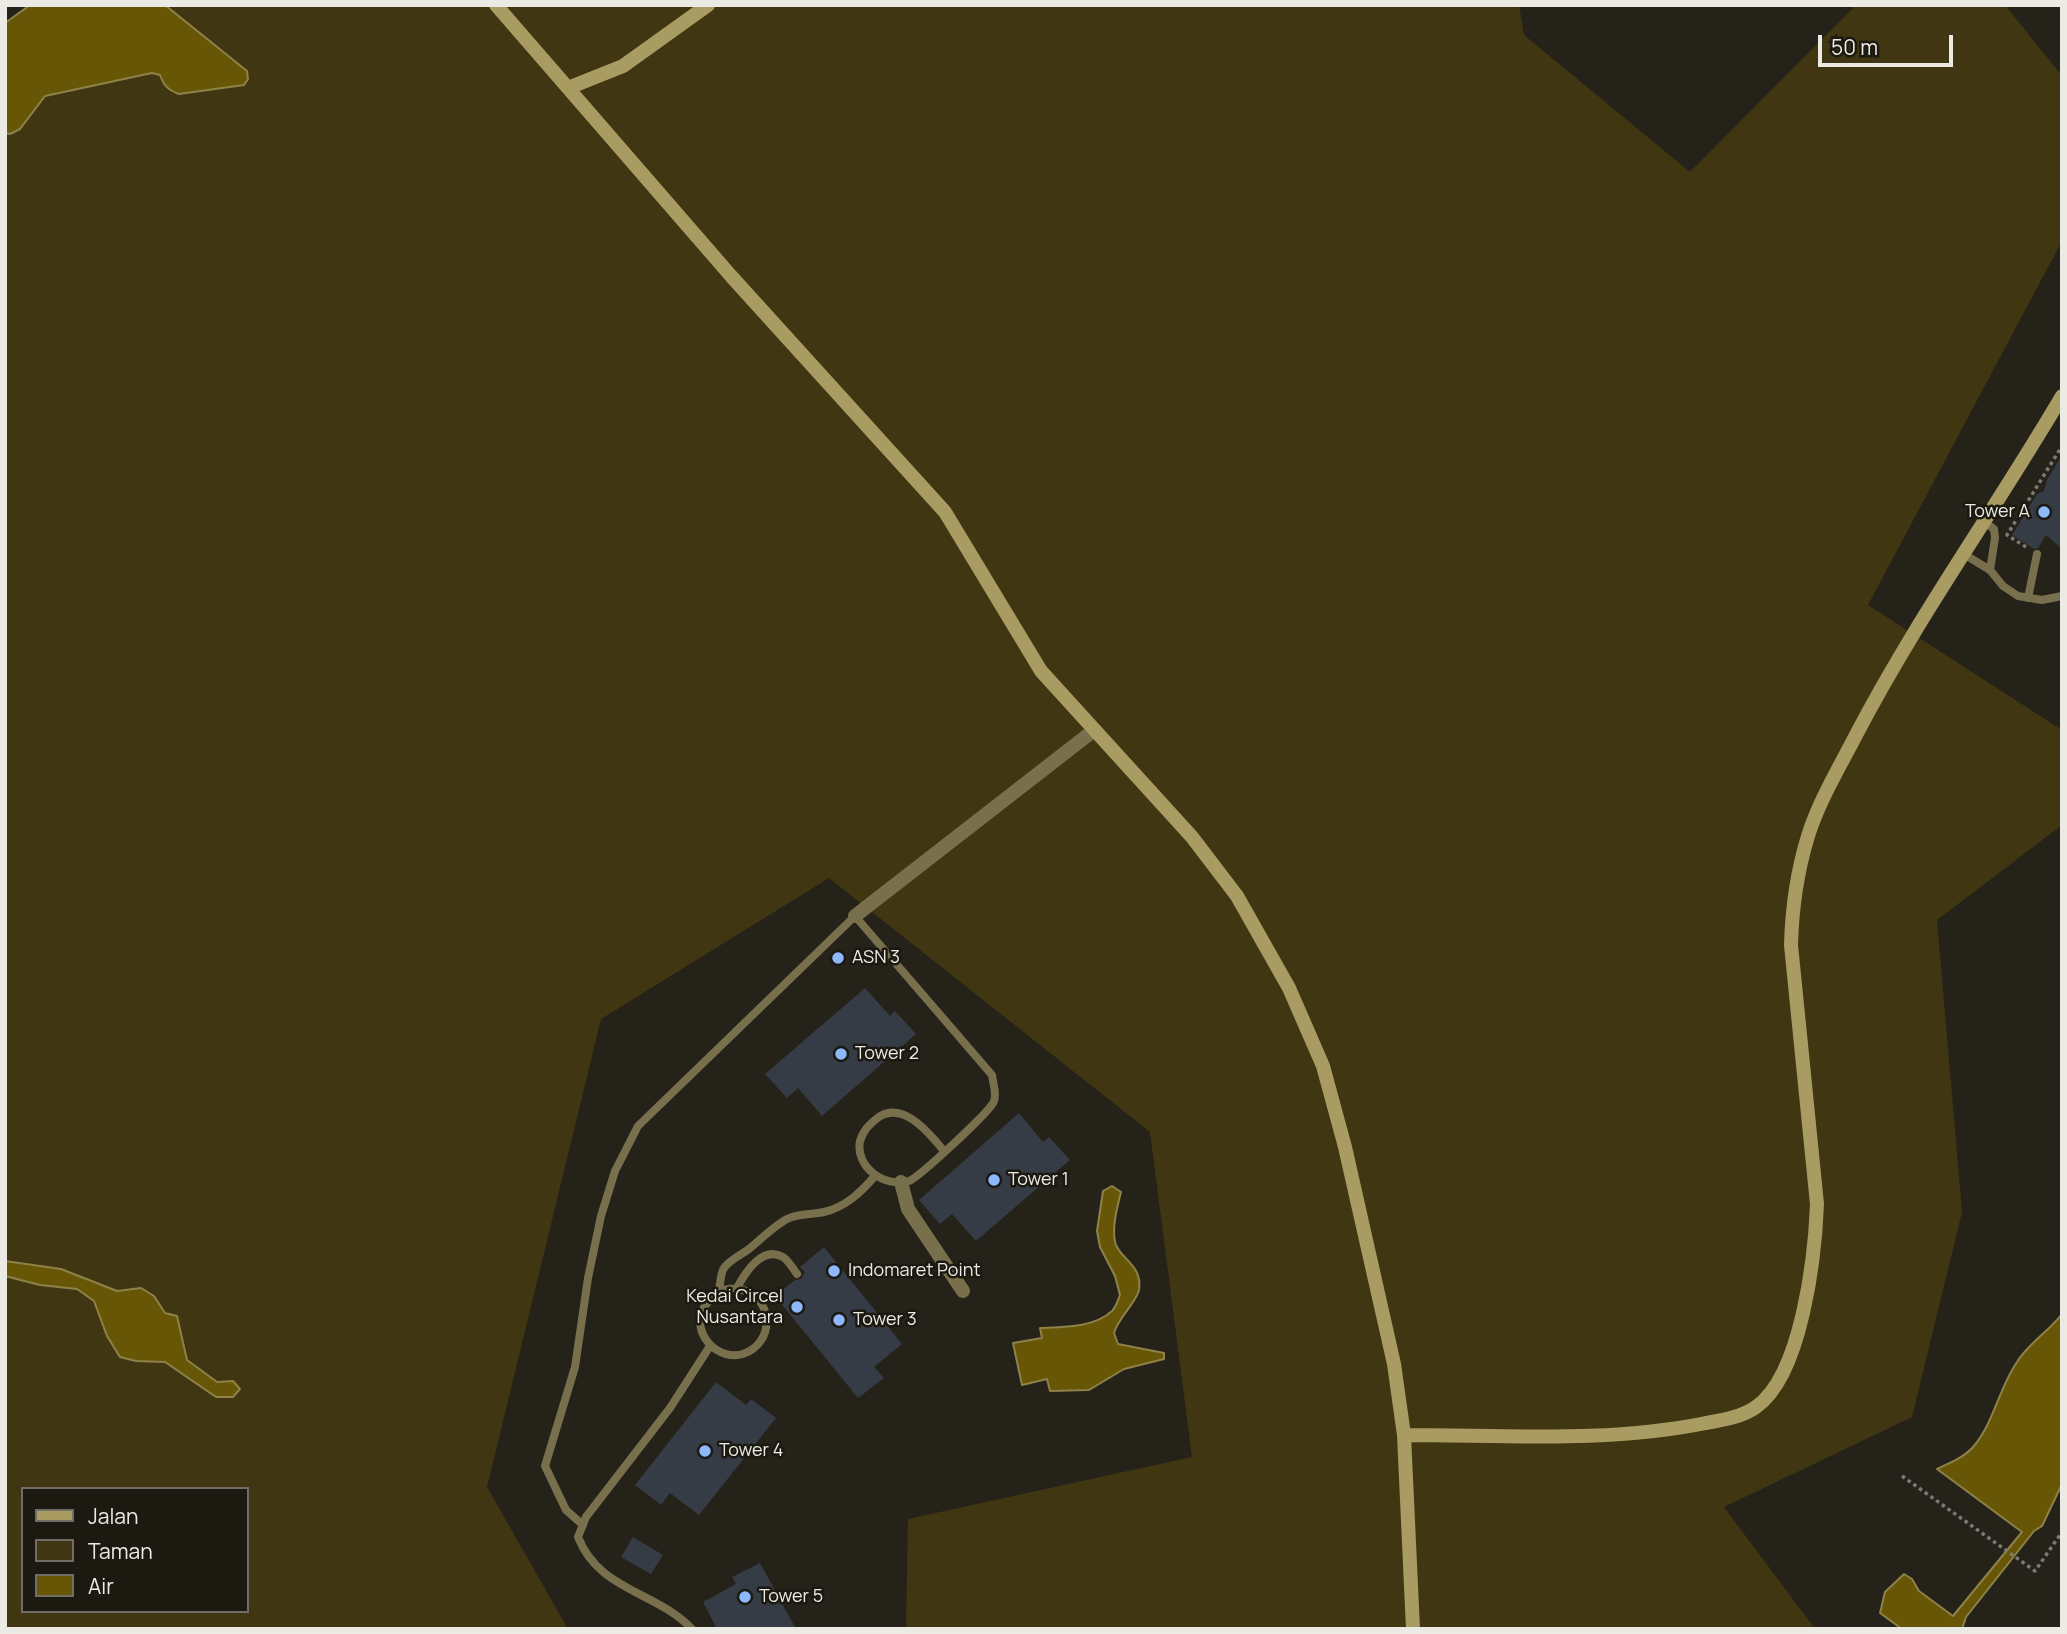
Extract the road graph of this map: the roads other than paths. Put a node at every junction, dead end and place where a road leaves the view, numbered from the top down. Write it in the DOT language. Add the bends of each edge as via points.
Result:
graph roads {
  1 [pos="496,5"];
  2 [pos="708,5"];
  3 [pos="568,88"];
  4 [pos="2062,396"];
  5 [pos="1983,521"];
  6 [pos="1962,553"];
  7 [pos="2037,554"];
  8 [pos="1990,570"];
  9 [pos="2062,596"];
  10 [pos="2028,598"];
  11 [pos="1093,731"];
  12 [pos="855,916"];
  13 [pos="944,1151"];
  14 [pos="875,1176"];
  15 [pos="901,1181"];
  16 [pos="797,1274"];
  17 [pos="737,1288"];
  18 [pos="718,1291"];
  19 [pos="963,1291"];
  20 [pos="710,1346"];
  21 [pos="1404,1434"];
  22 [pos="583,1525"];
  23 [pos="692,1629"];
  24 [pos="1413,1629"];
  1 -- 3 [label="street"];
  2 -- 3 [label="street" via="623,66"];
  3 -- 11 [label="street" via="945,512 1041,671"];
  4 -- 5 [label="street"];
  5 -- 6 [label="street"];
  5 -- 8 [label="lane" via="1994,529"];
  6 -- 8 [label="lane"];
  6 -- 21 [label="street" via="1827,791 1798,871 1791,945 1816,1204 1815,1246 1793,1349 1779,1382 1756,1407 1730,1419 1678,1429 1588,1436"];
  7 -- 10 [label="lane"];
  8 -- 10 [label="lane" via="2003,586"];
  9 -- 10 [label="lane"];
  11 -- 12 [label="street"];
  11 -- 21 [label="street" via="1199,847 1237,896 1289,988 1323,1066 1345,1147 1394,1364"];
  12 -- 13 [label="lane" via="992,1075 994,1102"];
  12 -- 22 [label="lane" via="638,1126 615,1171 588,1278 575,1367 545,1466 566,1510"];
  13 -- 14 [label="lane" via="908,1116 879,1116 864,1130 860,1143 862,1161"];
  13 -- 15 [label="lane" via="911,1181"];
  14 -- 15 [label="lane"];
  14 -- 18 [label="lane" via="858,1196 840,1206 787,1219 723,1268"];
  15 -- 19 [label="street" via="908,1209"];
  16 -- 17 [label="lane" via="785,1258 761,1258"];
  17 -- 18 [label="lane"];
  17 -- 20 [label="lane" via="752,1293 763,1305 768,1320 765,1336 755,1349 740,1355 724,1354"];
  18 -- 20 [label="lane" via="700,1316 701,1333"];
  20 -- 22 [label="lane"];
  21 -- 24 [label="street"];
  22 -- 23 [label="lane" via="578,1537 600,1572"];
}
